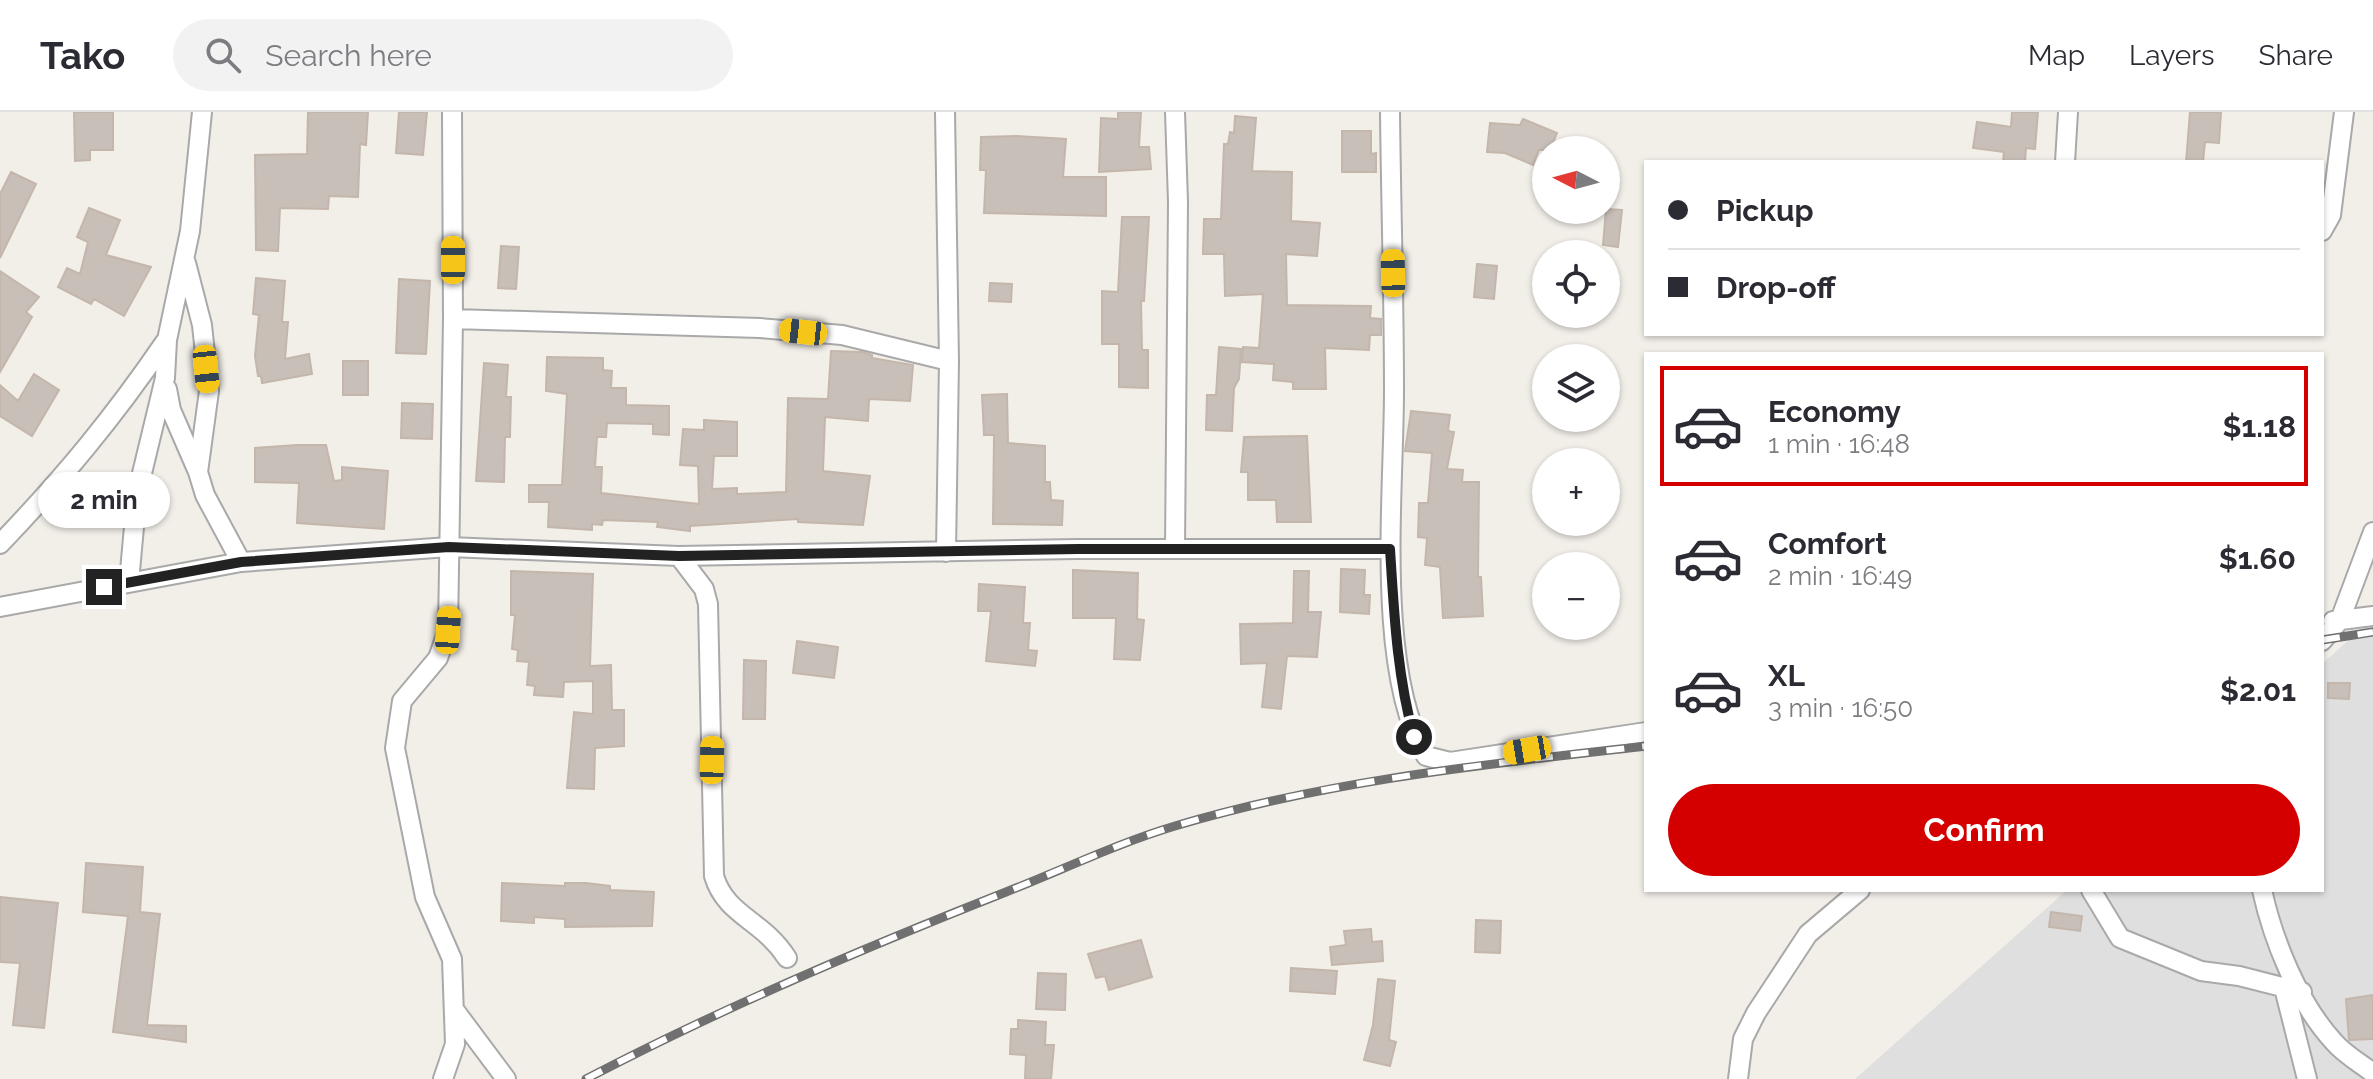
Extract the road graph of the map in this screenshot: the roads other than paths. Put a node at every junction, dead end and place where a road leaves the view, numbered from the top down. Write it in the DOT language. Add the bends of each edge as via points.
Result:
graph roads {
  1 [pos="202,112"];
  2 [pos="452,112"];
  3 [pos="945,112"];
  4 [pos="1175,112"];
  5 [pos="1390,112"];
  6 [pos="2068,112"];
  7 [pos="2344,112"];
  8 [pos="2065,160"];
  9 [pos="2324,227"];
  10 [pos="185,260"];
  11 [pos="453,319"];
  12 [pos="167,340"];
  13 [pos="949,361"];
  14 [pos="165,378"];
  15 [pos="198,472"];
  16 [pos="2373,532"];
  17 [pos="0,544"];
  18 [pos="449,547"];
  19 [pos="1175,548"];
  20 [pos="1390,549"];
  21 [pos="946,552"];
  22 [pos="679,556"];
  23 [pos="241,562"];
  24 [pos="129,582"];
  25 [pos="0,607"];
  26 [pos="2373,616"];
  27 [pos="2331,622"];
  28 [pos="1644,732"];
  29 [pos="1858,892"];
  30 [pos="2092,892"];
  31 [pos="2263,892"];
  32 [pos="787,958"];
  33 [pos="2293,990"];
  34 [pos="456,1012"];
  35 [pos="2373,1073"];
  36 [pos="443,1079"];
  37 [pos="506,1079"];
  38 [pos="1738,1079"];
  39 [pos="2307,1079"];
  1 -- 10 [label="street"];
  2 -- 11 [label="street"];
  3 -- 13 [label="street"];
  4 -- 19 [label="street"];
  5 -- 20 [label="street"];
  6 -- 8 [label="street"];
  7 -- 9 [label="street" via="2331,215"];
  10 -- 12 [label="street"];
  10 -- 15 [label="street" via="202,325 209,391"];
  11 -- 13 [label="street" via="760,328 842,335"];
  11 -- 18 [label="street"];
  12 -- 14 [label="street"];
  12 -- 17 [label="street" via="81,457"];
  13 -- 21 [label="street"];
  14 -- 15 [label="street" via="171,410"];
  14 -- 24 [label="street" via="137,494"];
  15 -- 23 [label="street"];
  16 -- 27 [label="street"];
  18 -- 22 [label="street"];
  18 -- 23 [label="street"];
  18 -- 34 [label="street" via="444,648 402,701 395,748 425,897 452,959"];
  19 -- 20 [label="street"];
  19 -- 21 [label="street"];
  20 -- 28 [label="street" via="1406,707 1426,756 1450,762 1475,760"];
  21 -- 22 [label="street"];
  22 -- 32 [label="street" via="704,589 708,604 714,876 723,899 770,934"];
  23 -- 24 [label="street"];
  24 -- 25 [label="street"];
  26 -- 27 [label="street"];
  29 -- 38 [label="street" via="1808,934 1756,1013 1743,1039"];
  30 -- 33 [label="street" via="2120,938 2201,971"];
  31 -- 33 [label="street"];
  33 -- 35 [label="street" via="2334,1043"];
  33 -- 39 [label="street"];
  34 -- 36 [label="street" via="455,1044"];
  34 -- 37 [label="street"];
}
